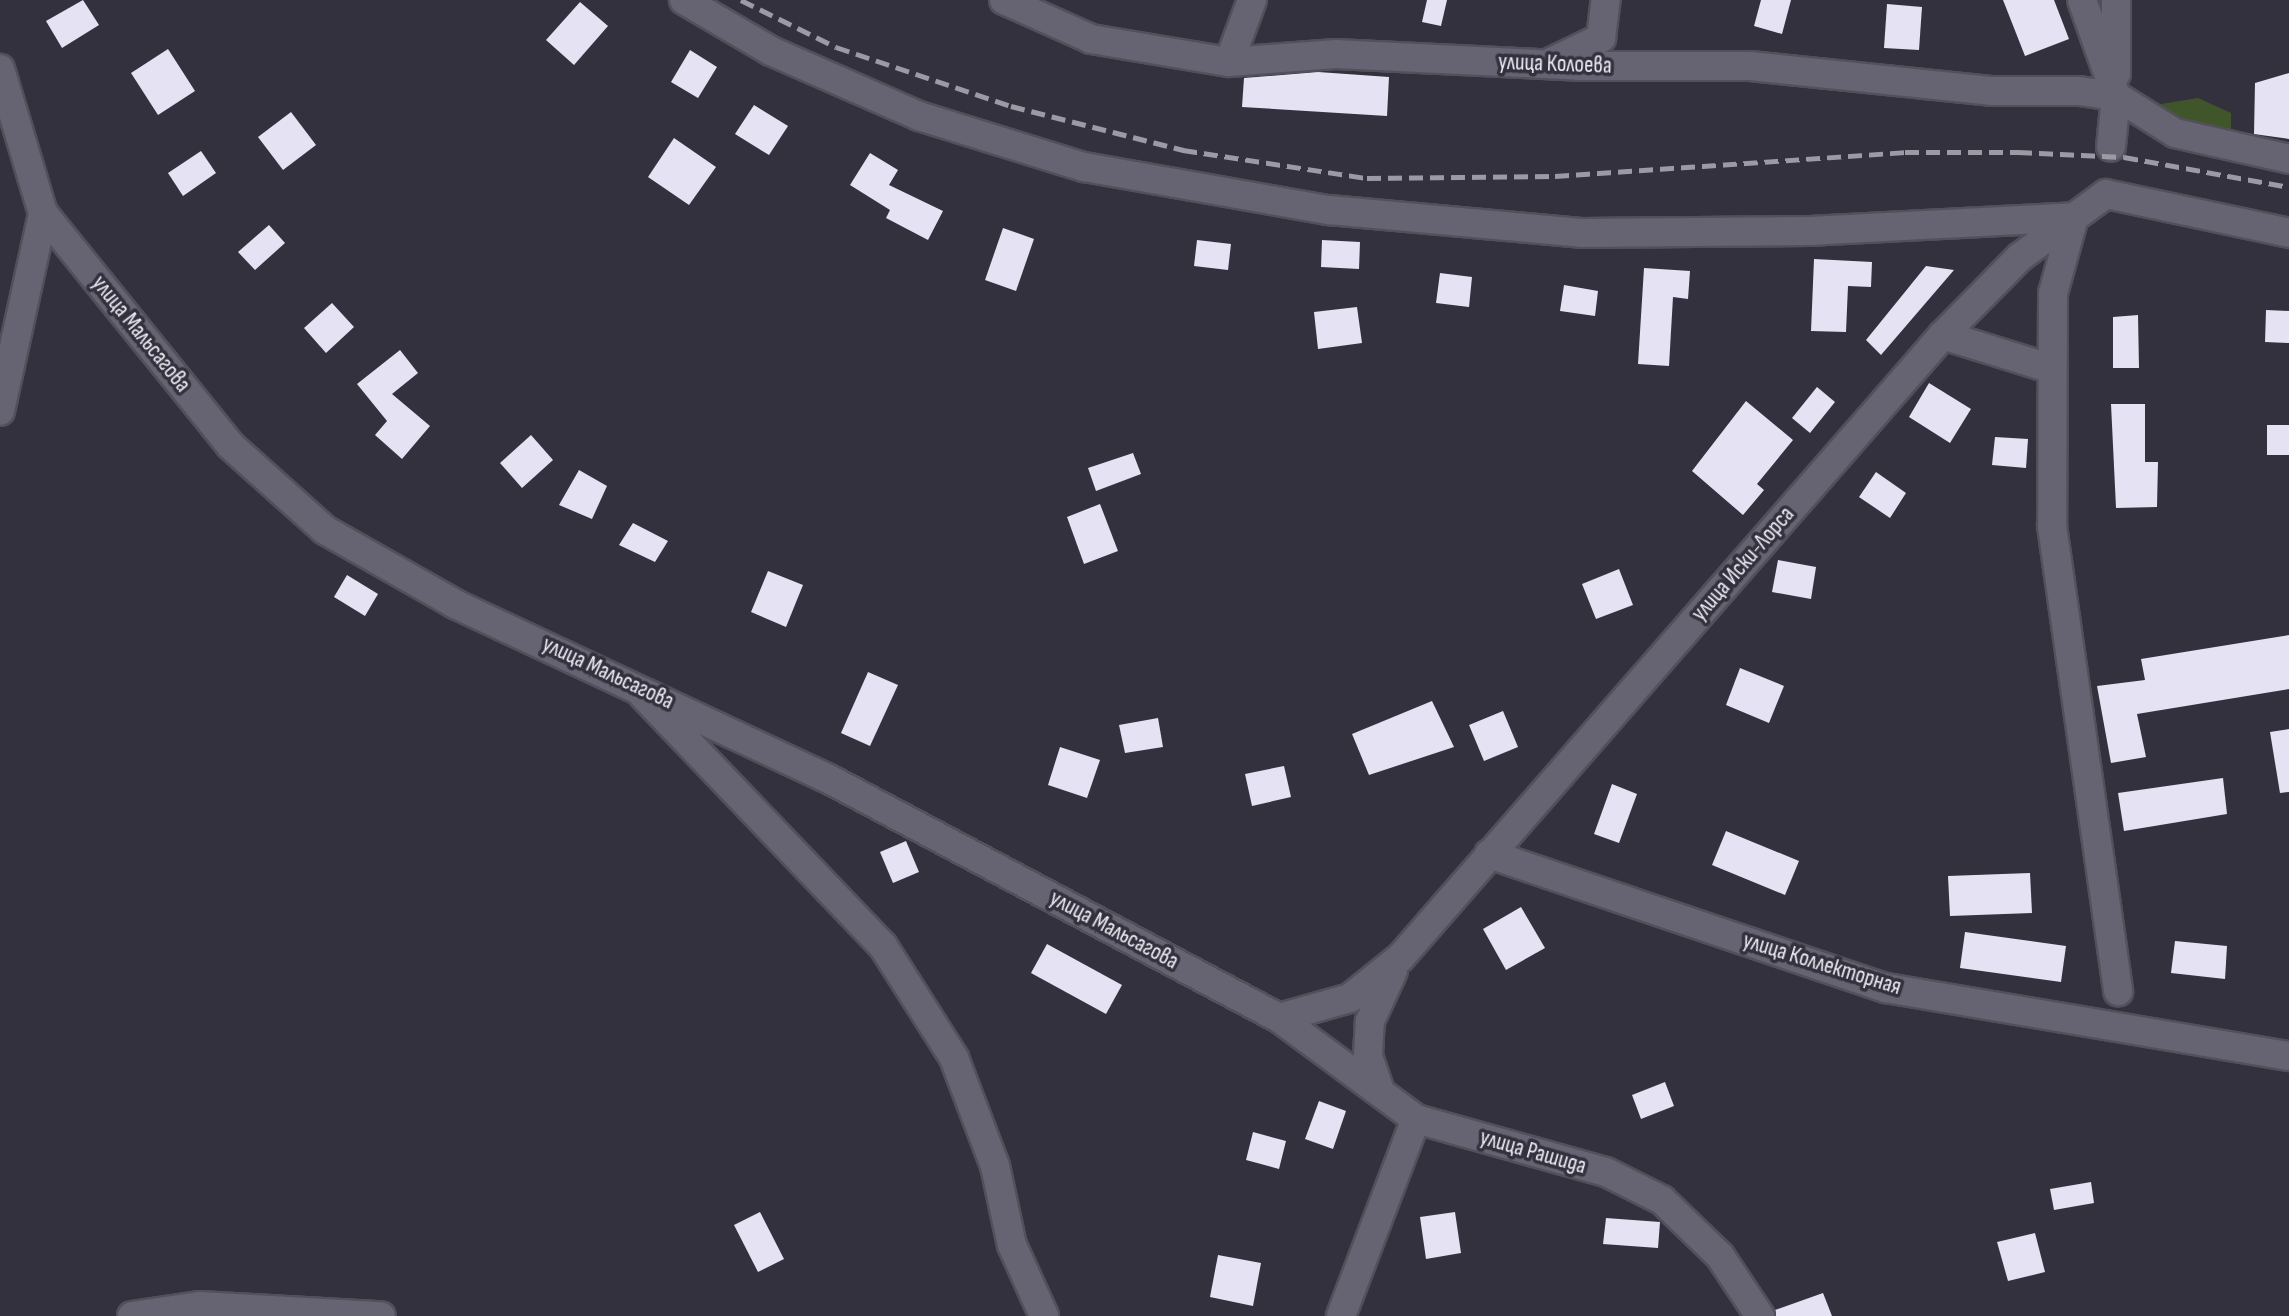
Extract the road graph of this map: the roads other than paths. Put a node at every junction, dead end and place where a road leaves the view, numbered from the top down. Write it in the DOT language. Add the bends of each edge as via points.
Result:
graph roads {
  1 [pos="684,0"];
  2 [pos="1004,0"];
  3 [pos="1252,0"];
  4 [pos="1606,0"];
  5 [pos="2082,0"];
  6 [pos="2116,0"];
  7 [pos="1229,62"];
  8 [pos="1545,65"];
  9 [pos="0,69"];
  10 [pos="2116,96"];
  11 [pos="2289,159"];
  12 [pos="2106,194"];
  13 [pos="43,213"];
  14 [pos="2074,217"];
  15 [pos="2004,218"];
  16 [pos="2289,233"];
  17 [pos="2020,257"];
  18 [pos="1943,335"];
  19 [pos="2049,368"];
  20 [pos="0,411"];
  21 [pos="629,681"];
  22 [pos="1489,854"];
  23 [pos="1401,957"];
  24 [pos="2118,991"];
  25 [pos="1279,1018"];
  26 [pos="2289,1056"];
  27 [pos="1379,1088"];
  28 [pos="1416,1119"];
  29 [pos="132,1316"];
  30 [pos="381,1316"];
  31 [pos="1044,1316"];
  32 [pos="1341,1316"];
  33 [pos="1760,1316"];
  1 -- 15 [label="street" via="771,51 919,116 1084,167 1329,210 1581,233 1810,231"];
  2 -- 7 [label="street, улица Колоева" via="1091,40"];
  3 -- 7 [label="street"];
  4 -- 8 [label="street" via="1601,38"];
  5 -- 10 [label="street"];
  6 -- 10 [label="street"];
  7 -- 8 [label="street, улица Колоева" via="1336,54"];
  8 -- 10 [label="street, улица Колоева" via="1750,66 1991,91"];
  9 -- 13 [label="street, улица Мальсагова"];
  10 -- 11 [label="street" via="2175,133"];
  10 -- 12 [label="street"];
  12 -- 14 [label="street, улица Иски-Лорса"];
  12 -- 16 [label="street"];
  13 -- 20 [label="street"];
  13 -- 21 [label="street, улица Мальсагова" via="277,493 379,565"];
  14 -- 15 [label="street"];
  14 -- 17 [label="street, улица Иски-Лорса"];
  14 -- 19 [label="street" via="2053,293"];
  15 -- 17 [label="street" via="2020,236"];
  17 -- 18 [label="street, улица Иски-Лорса"];
  18 -- 19 [label="street"];
  18 -- 22 [label="street, улица Иски-Лорса"];
  19 -- 24 [label="street" via="2052,526"];
  21 -- 25 [label="street, улица Мальсагова" via="827,778"];
  21 -- 31 [label="street" via="883,946 954,1058 995,1166 1012,1245"];
  22 -- 23 [label="street, улица Иски-Лорса"];
  22 -- 26 [label="street, улица Коллекторная" via="1886,988"];
  23 -- 25 [label="street" via="1350,998"];
  23 -- 27 [label="street" via="1370,1021 1368,1056"];
  25 -- 27 [label="street, улица Рашида"];
  27 -- 28 [label="street, улица Рашида"];
  28 -- 32 [label="street"];
  28 -- 33 [label="street, улица Рашида" via="1606,1172 1662,1200 1720,1256"];
  29 -- 30 [label="street" via="200,1306"];
}
